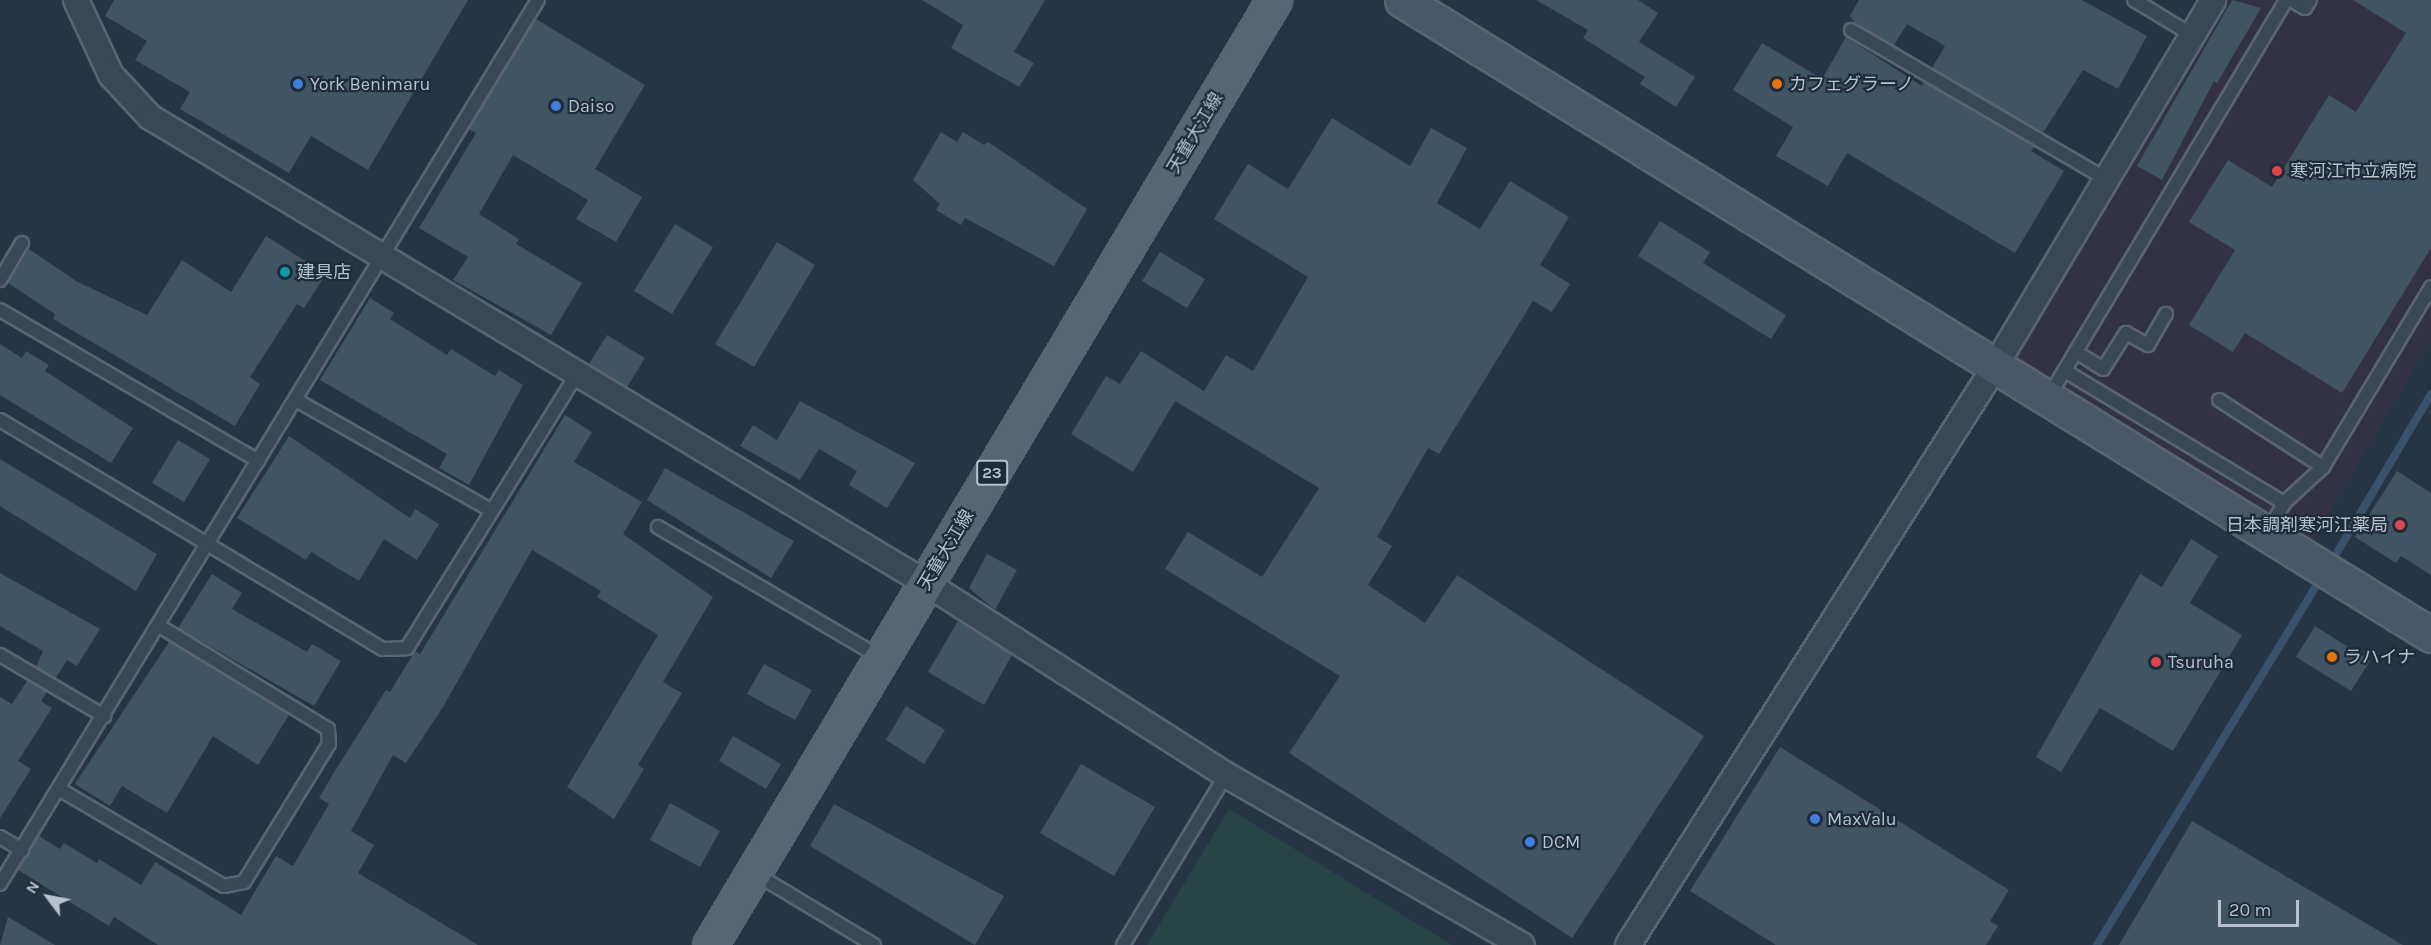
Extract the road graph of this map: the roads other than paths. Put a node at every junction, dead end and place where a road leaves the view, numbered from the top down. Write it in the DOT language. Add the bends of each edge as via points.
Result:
graph roads {
  1 [pos="76,0"];
  2 [pos="538,0"];
  3 [pos="1274,0"];
  4 [pos="1402,0"];
  5 [pos="2134,0"];
  6 [pos="2213,0"];
  7 [pos="2286,0"];
  8 [pos="2291,0"];
  9 [pos="2310,0"];
  10 [pos="1851,30"];
  11 [pos="2192,35"];
  12 [pos="2108,180"];
  13 [pos="22,243"];
  14 [pos="380,259"];
  15 [pos="0,280"];
  16 [pos="2431,287"];
  17 [pos="0,310"];
  18 [pos="2166,314"];
  19 [pos="2076,351"];
  20 [pos="1994,368"];
  21 [pos="2065,371"];
  22 [pos="576,375"];
  23 [pos="2047,399"];
  24 [pos="296,400"];
  25 [pos="2219,400"];
  26 [pos="0,420"];
  27 [pos="258,461"];
  28 [pos="2323,467"];
  29 [pos="2284,502"];
  30 [pos="492,512"];
  31 [pos="658,527"];
  32 [pos="2265,535"];
  33 [pos="208,544"];
  34 [pos="926,583"];
  35 [pos="159,626"];
  36 [pos="2431,635"];
  37 [pos="0,655"];
  38 [pos="882,658"];
  39 [pos="104,716"];
  40 [pos="1226,775"];
  41 [pos="59,789"];
  42 [pos="0,837"];
  43 [pos="22,850"];
  44 [pos="753,873"];
  45 [pos="0,884"];
  46 [pos="710,945"];
  47 [pos="874,945"];
  48 [pos="1123,945"];
  49 [pos="1522,945"];
  50 [pos="1628,945"];
  1 -- 14 [label="street" via="111,75 150,117"];
  2 -- 14 [label="lane"];
  3 -- 34 [label="main road, 天童大江線 / 23"];
  4 -- 20 [label="street"];
  5 -- 11 [label="lane"];
  6 -- 11 [label="street"];
  7 -- 19 [label="lane"];
  8 -- 9 [label="lane" via="2305,8"];
  10 -- 12 [label="lane"];
  11 -- 12 [label="street"];
  12 -- 20 [label="street"];
  13 -- 15 [label="lane"];
  14 -- 22 [label="street"];
  14 -- 24 [label="lane"];
  16 -- 28 [label="lane"];
  17 -- 27 [label="lane"];
  18 -- 19 [label="lane" via="2148,345 2126,333 2103,369"];
  19 -- 21 [label="lane"];
  20 -- 23 [label="street"];
  20 -- 50 [label="street"];
  21 -- 23 [label="lane"];
  21 -- 29 [label="lane"];
  22 -- 30 [label="lane"];
  22 -- 34 [label="street"];
  23 -- 32 [label="street"];
  24 -- 27 [label="lane"];
  24 -- 30 [label="lane"];
  25 -- 28 [label="lane"];
  26 -- 33 [label="lane"];
  27 -- 33 [label="lane"];
  28 -- 29 [label="lane"];
  29 -- 32 [label="lane"];
  30 -- 33 [label="lane" via="407,648 383,649"];
  31 -- 38 [label="lane"];
  32 -- 36 [label="street"];
  33 -- 35 [label="lane"];
  34 -- 38 [label="main road, 天童大江線 / 23"];
  34 -- 40 [label="street"];
  35 -- 39 [label="lane"];
  35 -- 41 [label="lane" via="328,729 329,744 244,882 224,886"];
  37 -- 39 [label="lane"];
  38 -- 44 [label="main road, 天童大江線 / 23"];
  39 -- 41 [label="lane"];
  40 -- 48 [label="lane"];
  40 -- 49 [label="street"];
  41 -- 43 [label="lane"];
  42 -- 43 [label="lane"];
  43 -- 45 [label="lane"];
  44 -- 46 [label="main road, 天童大江線 / 23"];
  44 -- 47 [label="lane"];
}
